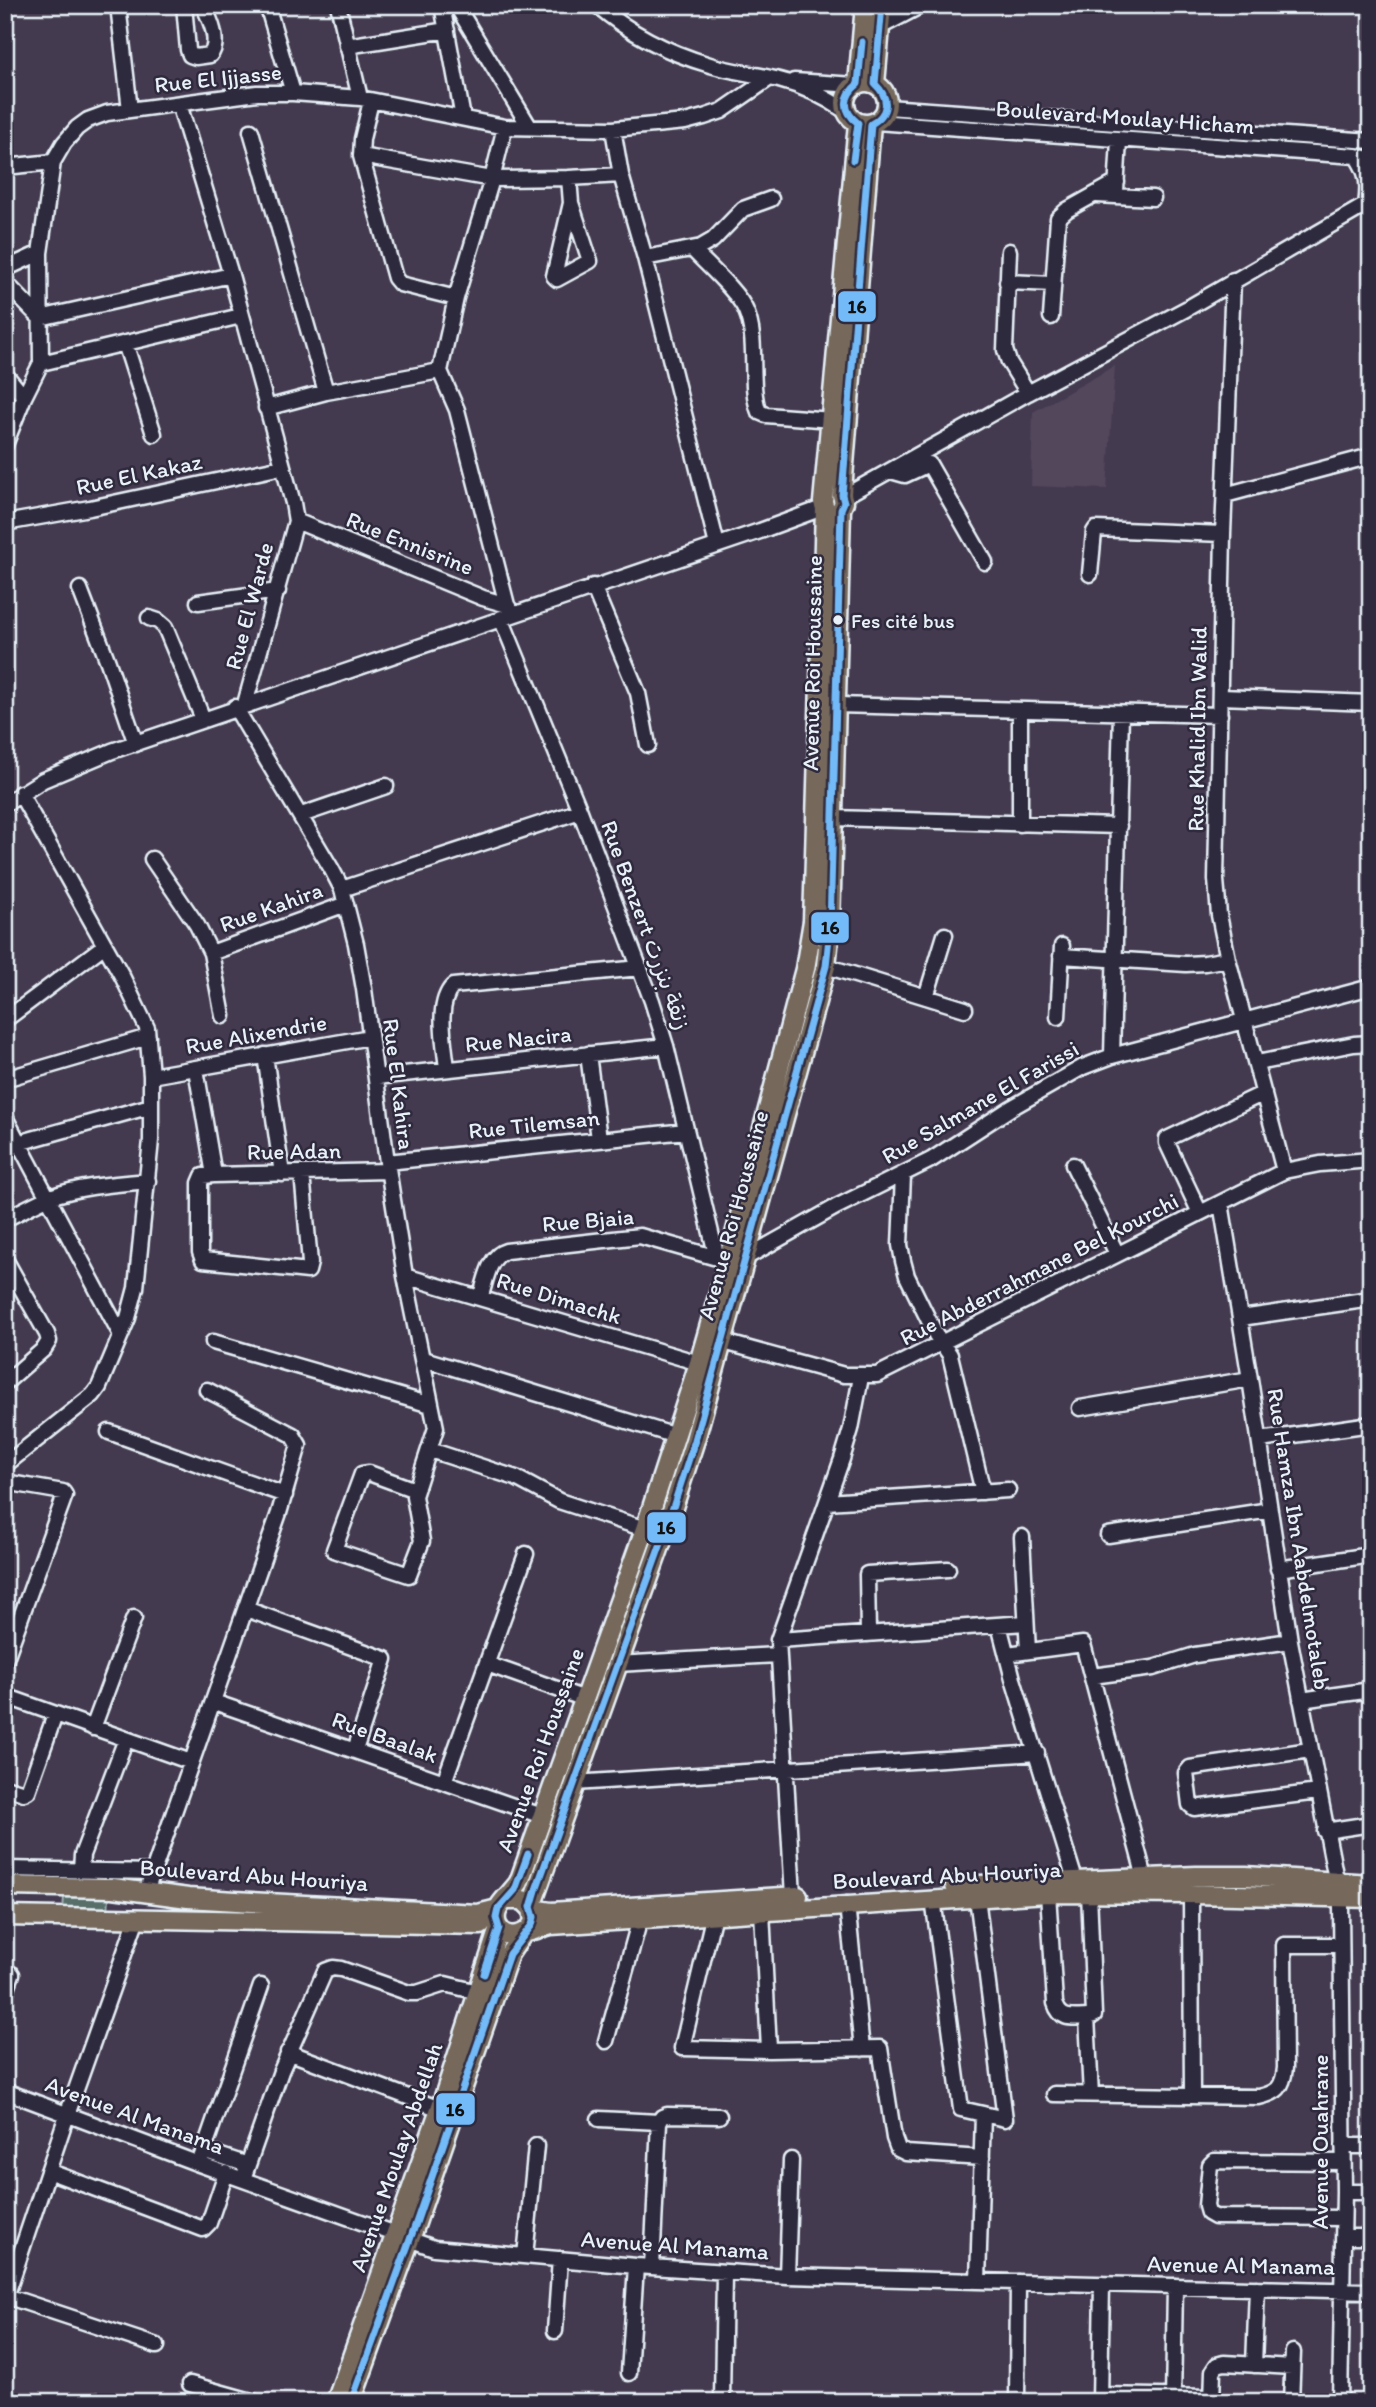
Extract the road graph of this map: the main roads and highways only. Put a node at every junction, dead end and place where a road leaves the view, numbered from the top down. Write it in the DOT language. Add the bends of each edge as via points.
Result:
graph roads {
  1 [pos="865,5"];
  2 [pos="882,5"];
  3 [pos="863,85"];
  4 [pos="863,120"];
  5 [pos="833,502"];
  6 [pos="1371,1884"];
  7 [pos="5,1886"];
  8 [pos="1082,1886"];
  9 [pos="1337,1890"];
  10 [pos="1371,1898"];
  11 [pos="532,1908"];
  12 [pos="5,1916"];
  13 [pos="500,1916"];
  14 [pos="525,1933"];
  15 [pos="403,2238"];
  16 [pos="336,2402"];
  17 [pos="351,2402"];
  1 -- 3 [label="main road"];
  2 -- 3 [label="main road"];
  3 -- 4 [label="main road" via="845,99"];
  3 -- 4 [label="main road" via="885,95 887,107 883,116"];
  4 -- 5 [label="main road, Avenue Roi Houssaine"];
  4 -- 5 [label="main road, Avenue Roi Houssaine" via="832,420"];
  5 -- 11 [label="main road, Avenue Roi Houssaine" via="836,705 826,966 724,1342 667,1524"];
  5 -- 13 [label="main road, Avenue Roi Houssaine" via="810,945 676,1436 519,1882"];
  6 -- 9 [label="main road, Boulevard Abu Houriya"];
  7 -- 13 [label="main road, Boulevard Abu Houriya" via="113,1888 188,1898"];
  8 -- 9 [label="main road, Boulevard Abu Houriya" via="1191,1894"];
  8 -- 9 [label="main road, Boulevard Abu Houriya" via="1145,1878 1246,1876"];
  8 -- 11 [label="main road, Boulevard Abu Houriya" via="793,1896 551,1912"];
  8 -- 14 [label="main road, Boulevard Abu Houriya" via="1048,1893 551,1925"];
  9 -- 10 [label="main road, Boulevard Abu Houriya"];
  11 -- 13 [label="main road" via="523,1900"];
  11 -- 14 [label="main road" via="534,1921"];
  12 -- 13 [label="main road, Boulevard Abu Houriya"];
  13 -- 14 [label="main road" via="509,1935"];
  13 -- 15 [label="main road, Avenue Moulay Abdellah"];
  14 -- 15 [label="main road, Avenue Moulay Abdellah" via="509,1954"];
  15 -- 16 [label="main road, Avenue Moulay Abdellah"];
  15 -- 17 [label="main road, Avenue Moulay Abdellah"];
}
